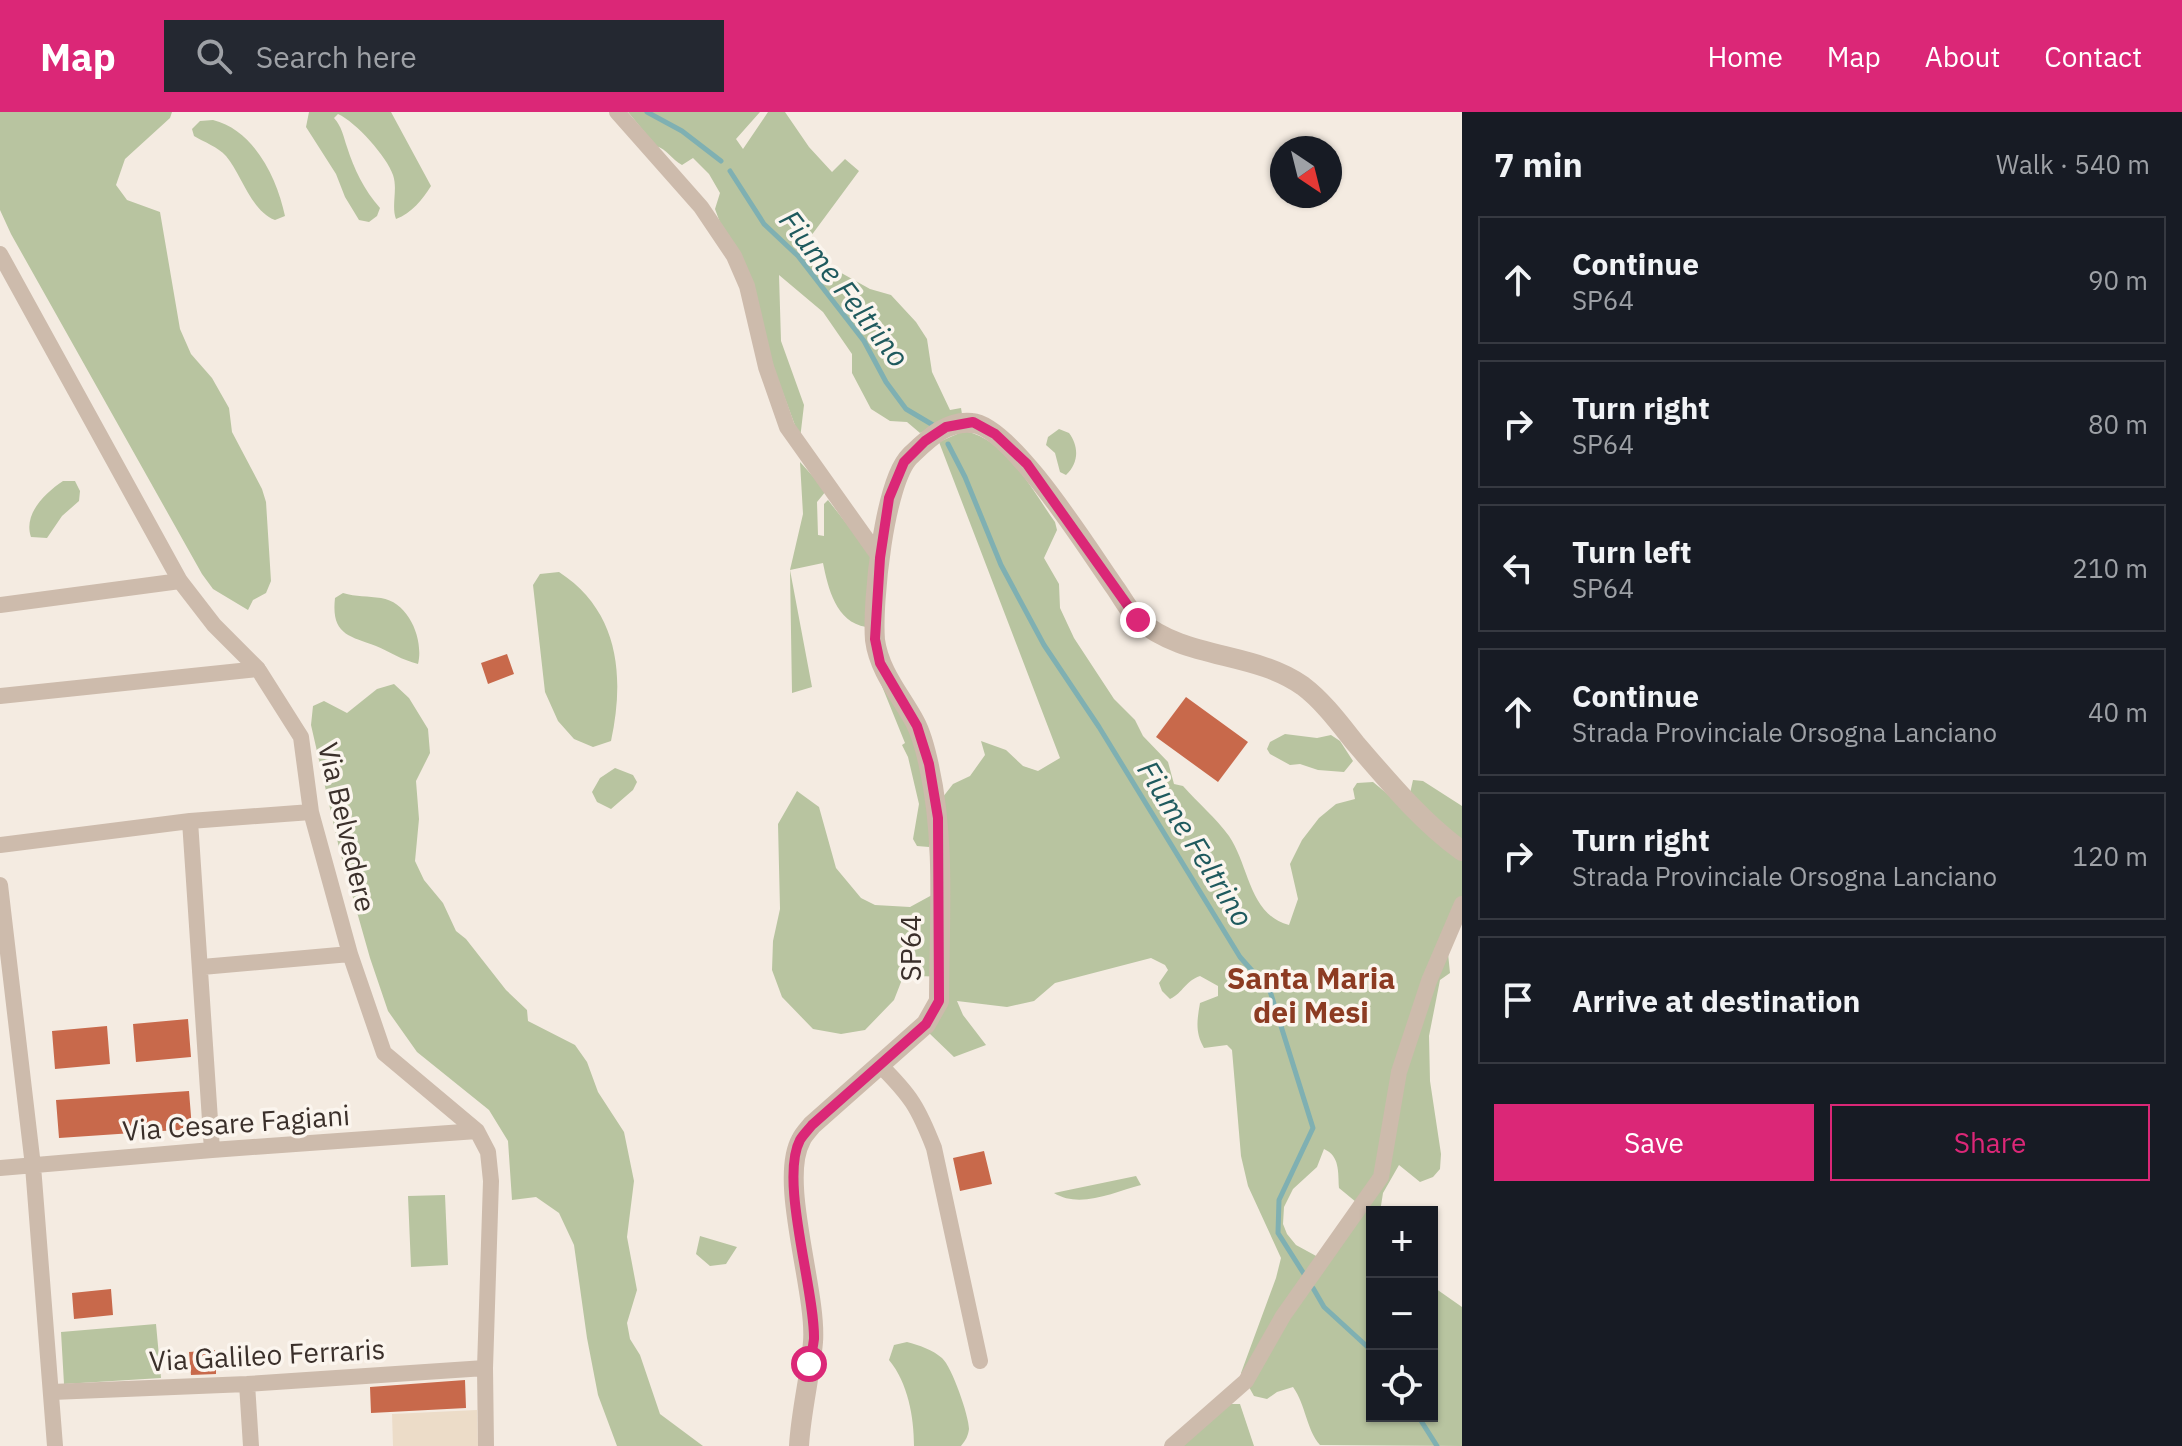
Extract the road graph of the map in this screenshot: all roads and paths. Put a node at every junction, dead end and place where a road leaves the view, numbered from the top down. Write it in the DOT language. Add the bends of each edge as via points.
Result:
graph roads {
  1 [pos="617,112"];
  2 [pos="0,254"];
  3 [pos="880,558"];
  4 [pos="180,581"];
  5 [pos="0,605"];
  6 [pos="258,669"];
  7 [pos="0,696"];
  8 [pos="311,812"];
  9 [pos="190,821"];
  10 [pos="0,845"];
  11 [pos="1462,851"];
  12 [pos="0,885"];
  13 [pos="1462,904"];
  14 [pos="350,954"];
  15 [pos="202,967"];
  16 [pos="880,1065"];
  17 [pos="477,1131"];
  18 [pos="212,1150"];
  19 [pos="33,1166"];
  20 [pos="0,1168"];
  21 [pos="980,1361"];
  22 [pos="485,1368"];
  23 [pos="247,1384"];
  24 [pos="52,1392"];
  25 [pos="55,1446"];
  26 [pos="251,1446"];
  27 [pos="486,1446"];
  28 [pos="799,1446"];
  29 [pos="1172,1446"];
  1 -- 3 [label="street" via="701,207 734,256 787,427"];
  2 -- 4 [label="street, Via Belvedere"];
  3 -- 11 [label="street, SP64" via="889,498 904,462 946,427 973,422 995,434 1027,464 1138,620 1174,642 1268,668 1303,686 1434,830"];
  3 -- 16 [label="street, SP64" via="875,639 880,663 917,726 938,818 939,1001 926,1024"];
  4 -- 5 [label="street"];
  4 -- 6 [label="street, Via Belvedere"];
  6 -- 7 [label="street"];
  6 -- 8 [label="street, Via Belvedere" via="301,737"];
  8 -- 9 [label="street"];
  8 -- 14 [label="street, Via Belvedere"];
  9 -- 10 [label="street"];
  9 -- 15 [label="street"];
  12 -- 19 [label="street"];
  13 -- 29 [label="street" via="1399,1072 1381,1177 1283,1316 1246,1381"];
  14 -- 15 [label="street"];
  14 -- 17 [label="street, Via Belvedere" via="384,1053"];
  15 -- 18 [label="street"];
  16 -- 21 [label="street" via="909,1094 934,1148"];
  16 -- 28 [label="street, SP64" via="799,1141 795,1203 814,1339"];
  17 -- 18 [label="street, Via Cesare Fagiani"];
  17 -- 22 [label="street" via="488,1152 491,1181"];
  18 -- 19 [label="street, Via Cesare Fagiani"];
  19 -- 20 [label="street, Via Cesare Fagiani"];
  19 -- 24 [label="street"];
  22 -- 23 [label="street, Via Galileo Ferraris"];
  22 -- 27 [label="street"];
  23 -- 24 [label="street, Via Galileo Ferraris"];
  23 -- 26 [label="street"];
  24 -- 25 [label="street"];
}
